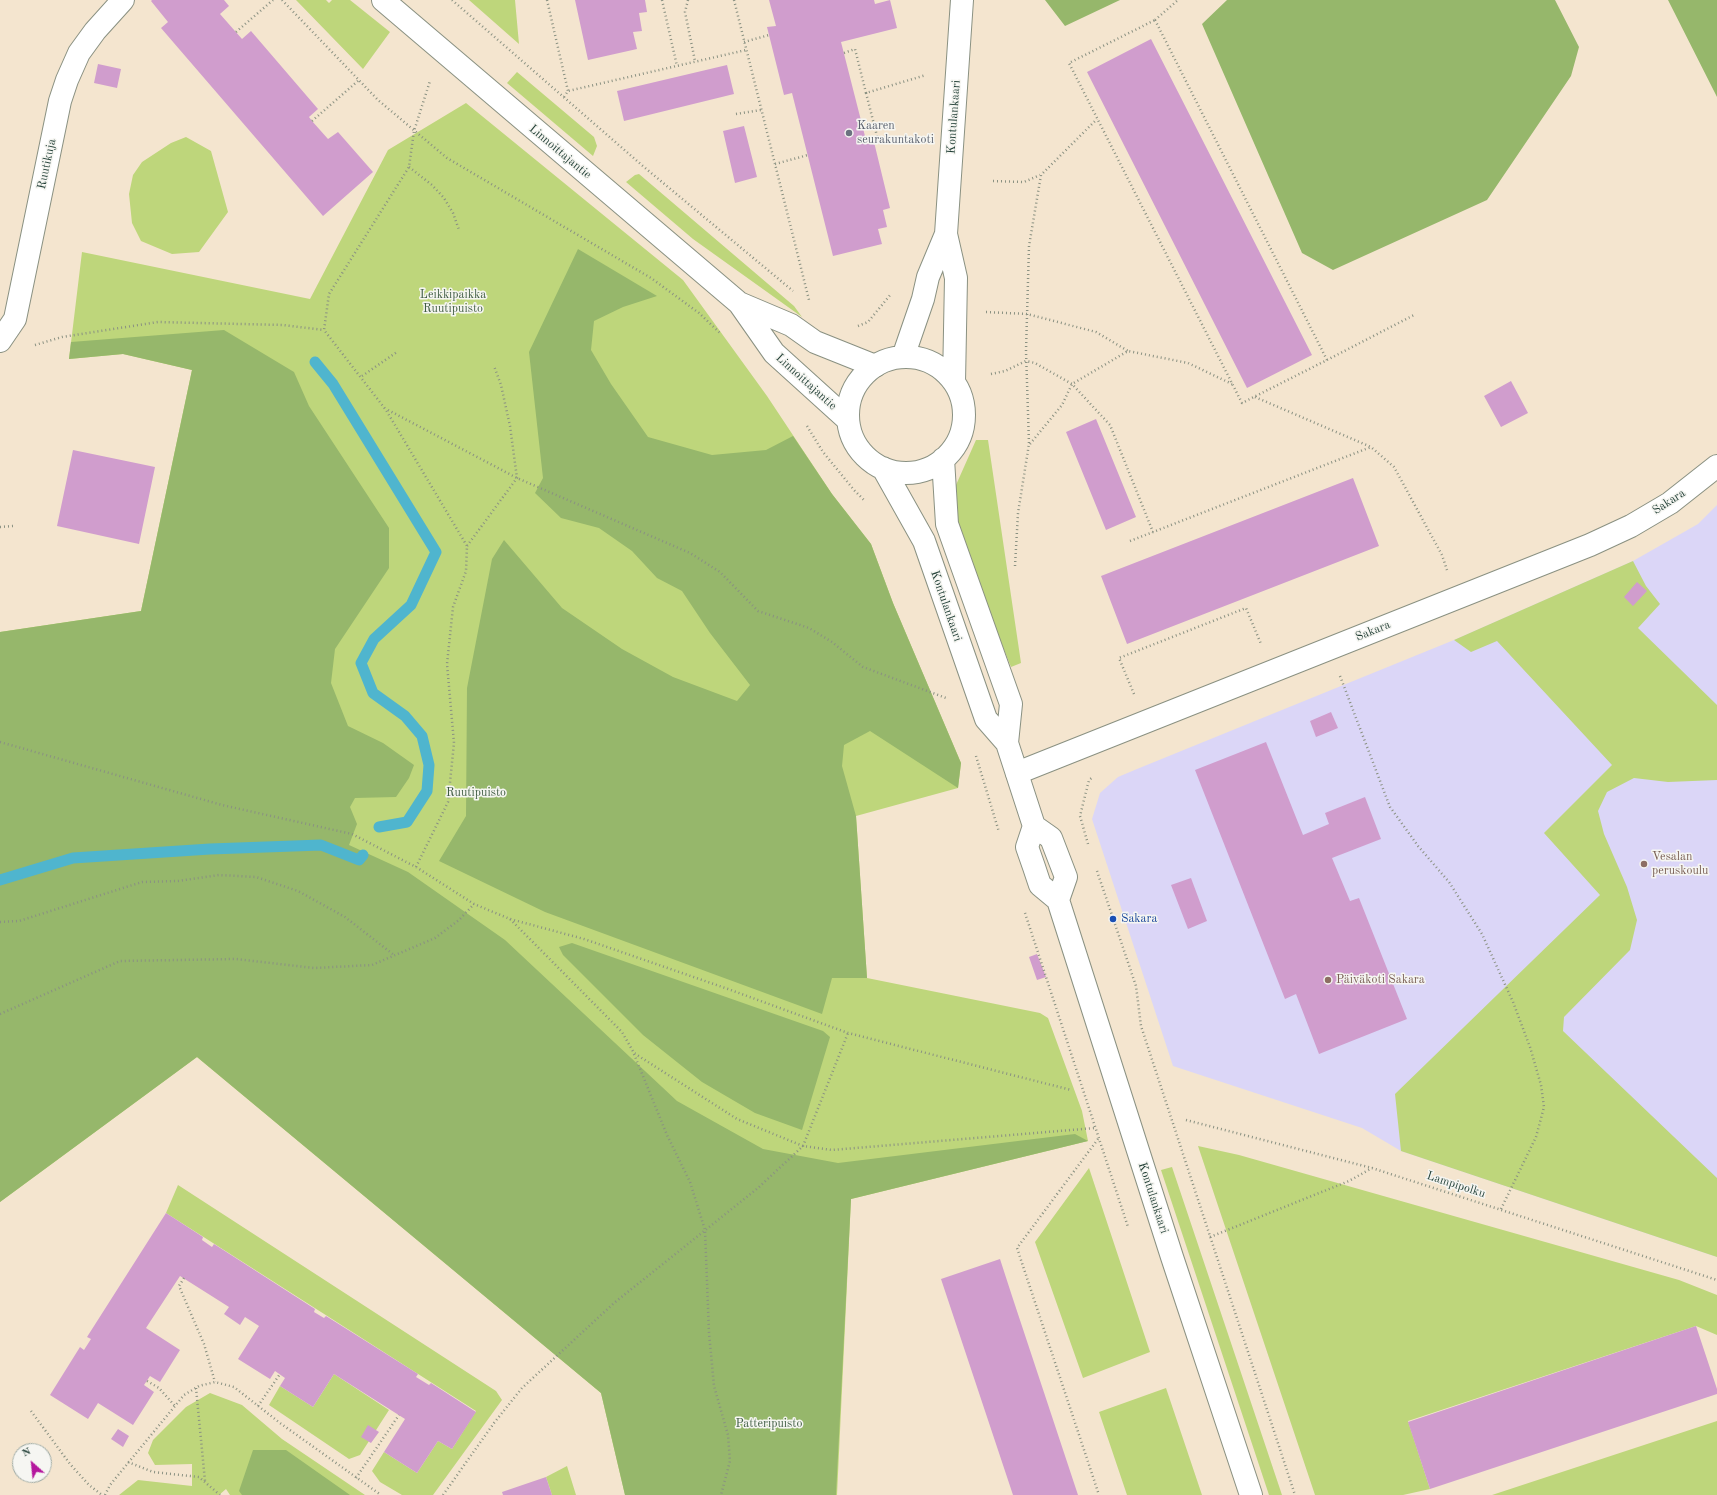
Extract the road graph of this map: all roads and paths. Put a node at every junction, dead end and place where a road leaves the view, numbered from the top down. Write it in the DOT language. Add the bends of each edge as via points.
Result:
graph roads {
  1 [pos="123,0"];
  2 [pos="273,0"];
  3 [pos="282,0"];
  4 [pos="382,0"];
  5 [pos="452,0"];
  6 [pos="547,0"];
  7 [pos="662,0"];
  8 [pos="688,0"];
  9 [pos="734,0"];
  10 [pos="962,0"];
  11 [pos="1178,0"];
  12 [pos="1155,20"];
  13 [pos="236,32"];
  14 [pos="769,35"];
  15 [pos="744,42"];
  16 [pos="746,50"];
  17 [pos="844,53"];
  18 [pos="695,61"];
  19 [pos="676,66"];
  20 [pos="432,75"];
  21 [pos="920,77"];
  22 [pos="359,80"];
  23 [pos="568,91"];
  24 [pos="866,93"];
  25 [pos="564,97"];
  26 [pos="762,110"];
  27 [pos="736,114"];
  28 [pos="1097,119"];
  29 [pos="312,121"];
  30 [pos="414,131"];
  31 [pos="877,136"];
  32 [pos="808,155"];
  33 [pos="775,164"];
  34 [pos="409,167"];
  35 [pos="1041,175"];
  36 [pos="993,181"];
  37 [pos="459,230"];
  38 [pos="946,234"];
  39 [pos="794,292"];
  40 [pos="892,293"];
  41 [pos="805,302"];
  42 [pos="739,303"];
  43 [pos="990,313"];
  44 [pos="1027,314"];
  45 [pos="1414,314"];
  46 [pos="855,327"];
  47 [pos="324,330"];
  48 [pos="722,334"];
  49 [pos="0,342"];
  50 [pos="28,347"];
  51 [pos="1128,351"];
  52 [pos="397,352"];
  53 [pos="903,357"];
  54 [pos="1327,360"];
  55 [pos="1026,361"];
  56 [pos="494,366"];
  57 [pos="875,366"];
  58 [pos="991,374"];
  59 [pos="362,376"];
  60 [pos="954,382"];
  61 [pos="1072,384"];
  62 [pos="1232,384"];
  63 [pos="1254,397"];
  64 [pos="386,410"];
  65 [pos="848,420"];
  66 [pos="804,421"];
  67 [pos="1029,444"];
  68 [pos="1371,447"];
  69 [pos="943,460"];
  70 [pos="1717,466"];
  71 [pos="883,468"];
  72 [pos="517,478"];
  73 [pos="868,504"];
  74 [pos="13,526"];
  75 [pos="0,527"];
  76 [pos="1153,532"];
  77 [pos="1130,541"];
  78 [pos="467,546"];
  79 [pos="1016,566"];
  80 [pos="1447,572"];
  81 [pos="1261,645"];
  82 [pos="1338,670"];
  83 [pos="1134,694"];
  84 [pos="948,699"];
  85 [pos="0,742"];
  86 [pos="1007,743"];
  87 [pos="976,755"];
  88 [pos="1017,773"];
  89 [pos="1089,780"];
  90 [pos="1000,836"];
  91 [pos="1089,848"];
  92 [pos="416,868"];
  93 [pos="1096,868"];
  94 [pos="474,904"];
  95 [pos="1023,909"];
  96 [pos="510,919"];
  97 [pos="0,922"];
  98 [pos="394,955"];
  99 [pos="0,1014"];
  100 [pos="1061,1018"];
  101 [pos="848,1033"];
  102 [pos="634,1053"];
  103 [pos="1070,1090"];
  104 [pos="1186,1120"];
  105 [pos="1095,1128"];
  106 [pos="1098,1138"];
  107 [pos="803,1146"];
  108 [pos="1372,1168"];
  109 [pos="1501,1209"];
  110 [pos="705,1230"];
  111 [pos="1210,1236"];
  112 [pos="184,1278"];
  113 [pos="1717,1280"];
  114 [pos="280,1374"];
  115 [pos="147,1381"];
  116 [pos="215,1382"];
  117 [pos="196,1388"];
  118 [pos="175,1406"];
  119 [pos="258,1406"];
  120 [pos="31,1411"];
  121 [pos="398,1416"];
  122 [pos="128,1462"];
  123 [pos="356,1478"];
  124 [pos="205,1481"];
  125 [pos="102,1495"];
  126 [pos="105,1495"];
  127 [pos="220,1495"];
  128 [pos="381,1495"];
  129 [pos="444,1495"];
  130 [pos="721,1495"];
  131 [pos="1099,1495"];
  132 [pos="1251,1495"];
  133 [pos="1295,1495"];
  1 -- 49 [label="main road, Ruutikuja" via="79,53 67,80 60,101 15,319"];
  2 -- 13 [label="path"];
  3 -- 22 [label="path"];
  4 -- 42 [label="main road, Linnoittajantie"];
  5 -- 25 [label="path"];
  6 -- 23 [label="path"];
  7 -- 19 [label="path"];
  8 -- 18 [label="path" via="685,12"];
  9 -- 15 [label="path"];
  10 -- 38 [label="main road, Kontulankaari"];
  11 -- 12 [label="path"];
  12 -- 28 [label="path" via="1069,63"];
  12 -- 54 [label="path"];
  14 -- 15 [label="path"];
  15 -- 16 [label="path"];
  16 -- 18 [label="path"];
  16 -- 26 [label="path"];
  17 -- 24 [label="path" via="855,49"];
  18 -- 19 [label="path"];
  19 -- 23 [label="path"];
  20 -- 30 [label="path"];
  21 -- 24 [label="path"];
  22 -- 29 [label="path"];
  22 -- 30 [label="path"];
  23 -- 25 [label="path"];
  24 -- 31 [label="path"];
  25 -- 39 [label="path"];
  26 -- 27 [label="path"];
  26 -- 33 [label="path"];
  28 -- 35 [label="path"];
  28 -- 62 [label="path"];
  30 -- 34 [label="path"];
  30 -- 48 [label="path" via="447,158 651,278 699,313"];
  32 -- 33 [label="path"];
  33 -- 41 [label="path" via="810,306"];
  34 -- 37 [label="path" via="444,198"];
  34 -- 47 [label="path" via="329,294"];
  35 -- 36 [label="path" via="1024,182"];
  35 -- 44 [label="path" via="1029,246"];
  38 -- 53 [label="main road, Kontulankaari" via="928,277 923,300"];
  38 -- 60 [label="main road, Kontulankaari" via="956,278"];
  40 -- 46 [label="path" via="868,322"];
  42 -- 57 [label="main road, Linnoittajantie" via="791,325 816,342"];
  42 -- 65 [label="main road, Linnoittajantie" via="774,353"];
  43 -- 44 [label="path"];
  44 -- 51 [label="path" via="1096,332"];
  44 -- 55 [label="path"];
  45 -- 54 [label="path"];
  47 -- 50 [label="path" via="283,325 158,322 62,337"];
  47 -- 59 [label="path"];
  51 -- 61 [label="path"];
  51 -- 62 [label="path" via="1188,363"];
  52 -- 59 [label="path"];
  53 -- 57 [label="main road, Kontulankaari"];
  53 -- 60 [label="main road, Kontulankaari" via="931,363 943,370"];
  54 -- 63 [label="path"];
  55 -- 58 [label="path" via="1005,371"];
  55 -- 61 [label="path" via="1035,363"];
  55 -- 67 [label="path"];
  56 -- 72 [label="path" via="510,426"];
  57 -- 65 [label="main road, Kontulankaari" via="861,378 854,390 849,403"];
  59 -- 64 [label="path"];
  60 -- 69 [label="main road, Kontulankaari" via="963,407 963,423 959,438"];
  61 -- 67 [label="path" via="1062,405"];
  61 -- 76 [label="path" via="1110,425"];
  62 -- 63 [label="path" via="1242,403"];
  63 -- 68 [label="path"];
  64 -- 72 [label="path"];
  64 -- 78 [label="path"];
  65 -- 71 [label="main road, Kontulankaari" via="851,435 859,449 869,460"];
  66 -- 73 [label="path" via="823,452"];
  67 -- 79 [label="path" via="1018,513"];
  68 -- 76 [label="path"];
  68 -- 80 [label="path" via="1394,467 1442,555"];
  69 -- 71 [label="main road, Kontulankaari" via="915,472"];
  69 -- 86 [label="main road, Kontulankaari" via="947,524 1011,704"];
  70 -- 88 [label="main road, Sakara" via="1670,503 1631,526 1590,545"];
  71 -- 86 [label="main road, Kontulankaari" via="924,541 986,719"];
  72 -- 78 [label="path"];
  72 -- 84 [label="path" via="690,553 720,572 758,611 809,628 864,666"];
  74 -- 75 [label="path"];
  76 -- 77 [label="path"];
  78 -- 92 [label="path" via="466,571 453,607 446,664 454,743 448,802"];
  81 -- 83 [label="path" via="1246,608 1232,613 1119,658"];
  82 -- 109 [label="path" via="1390,807 1418,846 1449,882 1482,934 1530,1046 1544,1107 1536,1137"];
  85 -- 92 [label="path" via="222,805 352,834"];
  86 -- 88 [label="main road, Kontulankaari"];
  87 -- 90 [label="path"];
  88 -- 132 [label="main road, Kontulankaari" via="1034,826 1027,847 1029,854 1040,885 1058,900"];
  89 -- 91 [label="path" via="1080,816"];
  92 -- 94 [label="path"];
  93 -- 111 [label="path" via="1136,986 1141,1026"];
  94 -- 96 [label="path"];
  94 -- 98 [label="path" via="459,920 435,938"];
  95 -- 100 [label="path"];
  96 -- 101 [label="path" via="584,938"];
  96 -- 102 [label="path" via="622,1032"];
  97 -- 98 [label="path" via="19,920 142,882 178,881 219,875 256,877 298,891 345,917"];
  98 -- 99 [label="path" via="372,964 314,968 236,959 120,961"];
  101 -- 103 [label="path"];
  101 -- 107 [label="path"];
  102 -- 107 [label="path" via="737,1118"];
  102 -- 110 [label="path" via="667,1135 690,1182"];
  104 -- 108 [label="path, Lampipolku"];
  105 -- 107 [label="path" via="832,1150"];
  106 -- 131 [label="path" via="1017,1248"];
  107 -- 110 [label="path" via="758,1188"];
  108 -- 109 [label="path, Lampipolku"];
  108 -- 111 [label="path" via="1349,1181"];
  109 -- 113 [label="path, Lampipolku"];
  110 -- 129 [label="path" via="614,1303 522,1388 494,1423"];
  110 -- 130 [label="path" via="708,1334 714,1386 728,1435 730,1461"];
  111 -- 133 [label="path"];
  112 -- 116 [label="path" via="179,1286 204,1344"];
  114 -- 119 [label="path"];
  115 -- 118 [label="path" via="159,1388"];
  116 -- 117 [label="path"];
  116 -- 119 [label="path" via="234,1387"];
  117 -- 118 [label="path" via="184,1395"];
  117 -- 124 [label="path"];
  118 -- 122 [label="path"];
  119 -- 123 [label="path"];
  120 -- 125 [label="path" via="70,1464"];
  121 -- 123 [label="path"];
  122 -- 124 [label="path" via="153,1472 199,1477"];
  122 -- 126 [label="path"];
  123 -- 128 [label="path"];
  124 -- 127 [label="path"];
}
